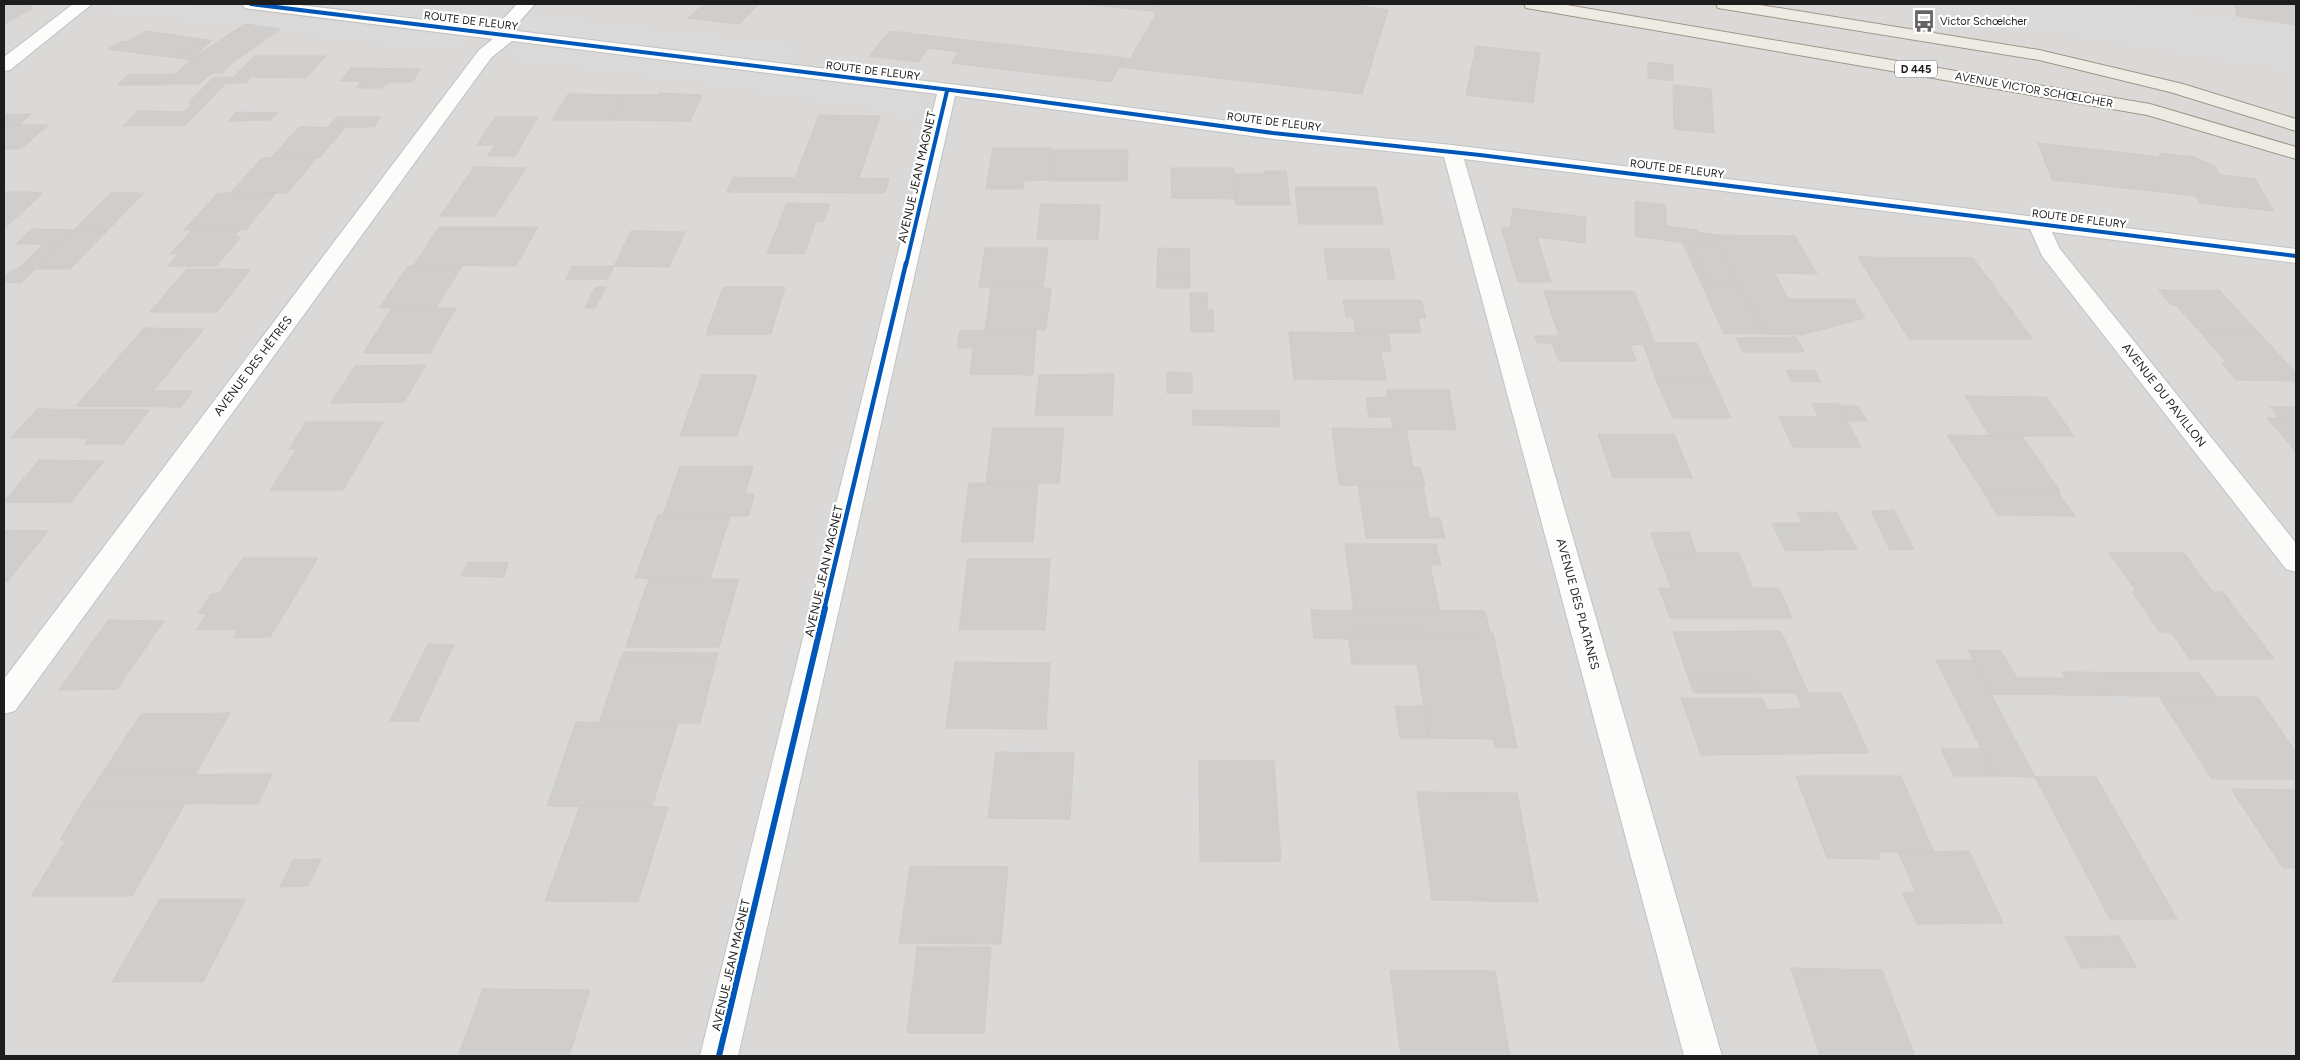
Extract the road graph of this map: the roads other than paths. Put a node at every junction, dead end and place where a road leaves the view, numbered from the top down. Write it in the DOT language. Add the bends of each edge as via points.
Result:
graph roads {
  1 [pos="83,4"];
  2 [pos="251,4"];
  3 [pos="526,4"];
  4 [pos="1532,4"];
  5 [pos="1724,4"];
  6 [pos="504,35"];
  7 [pos="4,66"];
  8 [pos="947,90"];
  9 [pos="2296,125"];
  10 [pos="1452,151"];
  11 [pos="2296,153"];
  12 [pos="2038,224"];
  13 [pos="2296,256"];
  14 [pos="2296,562"];
  15 [pos="4,702"];
  16 [pos="720,1056"];
  17 [pos="1704,1056"];
  1 -- 7 [label="street"];
  2 -- 6 [label="street, ROUTE DE FLEURY"];
  3 -- 6 [label="street, AVENUE DES HÊTRES"];
  4 -- 11 [label="main road, AVENUE VICTOR SCHŒLCHER / D 445" via="2150,110"];
  5 -- 9 [label="main road" via="2039,55 2176,88"];
  6 -- 8 [label="street, ROUTE DE FLEURY"];
  6 -- 15 [label="street, AVENUE DES HÊTRES" via="485,54"];
  8 -- 10 [label="street, ROUTE DE FLEURY" via="1273,132"];
  8 -- 16 [label="street, AVENUE JEAN MAGNET"];
  10 -- 12 [label="street, ROUTE DE FLEURY"];
  10 -- 17 [label="street, AVENUE DES PLATANES"];
  12 -- 13 [label="street, ROUTE DE FLEURY"];
  12 -- 14 [label="street, AVENUE DU PAVILLON" via="2050,251"];
}
